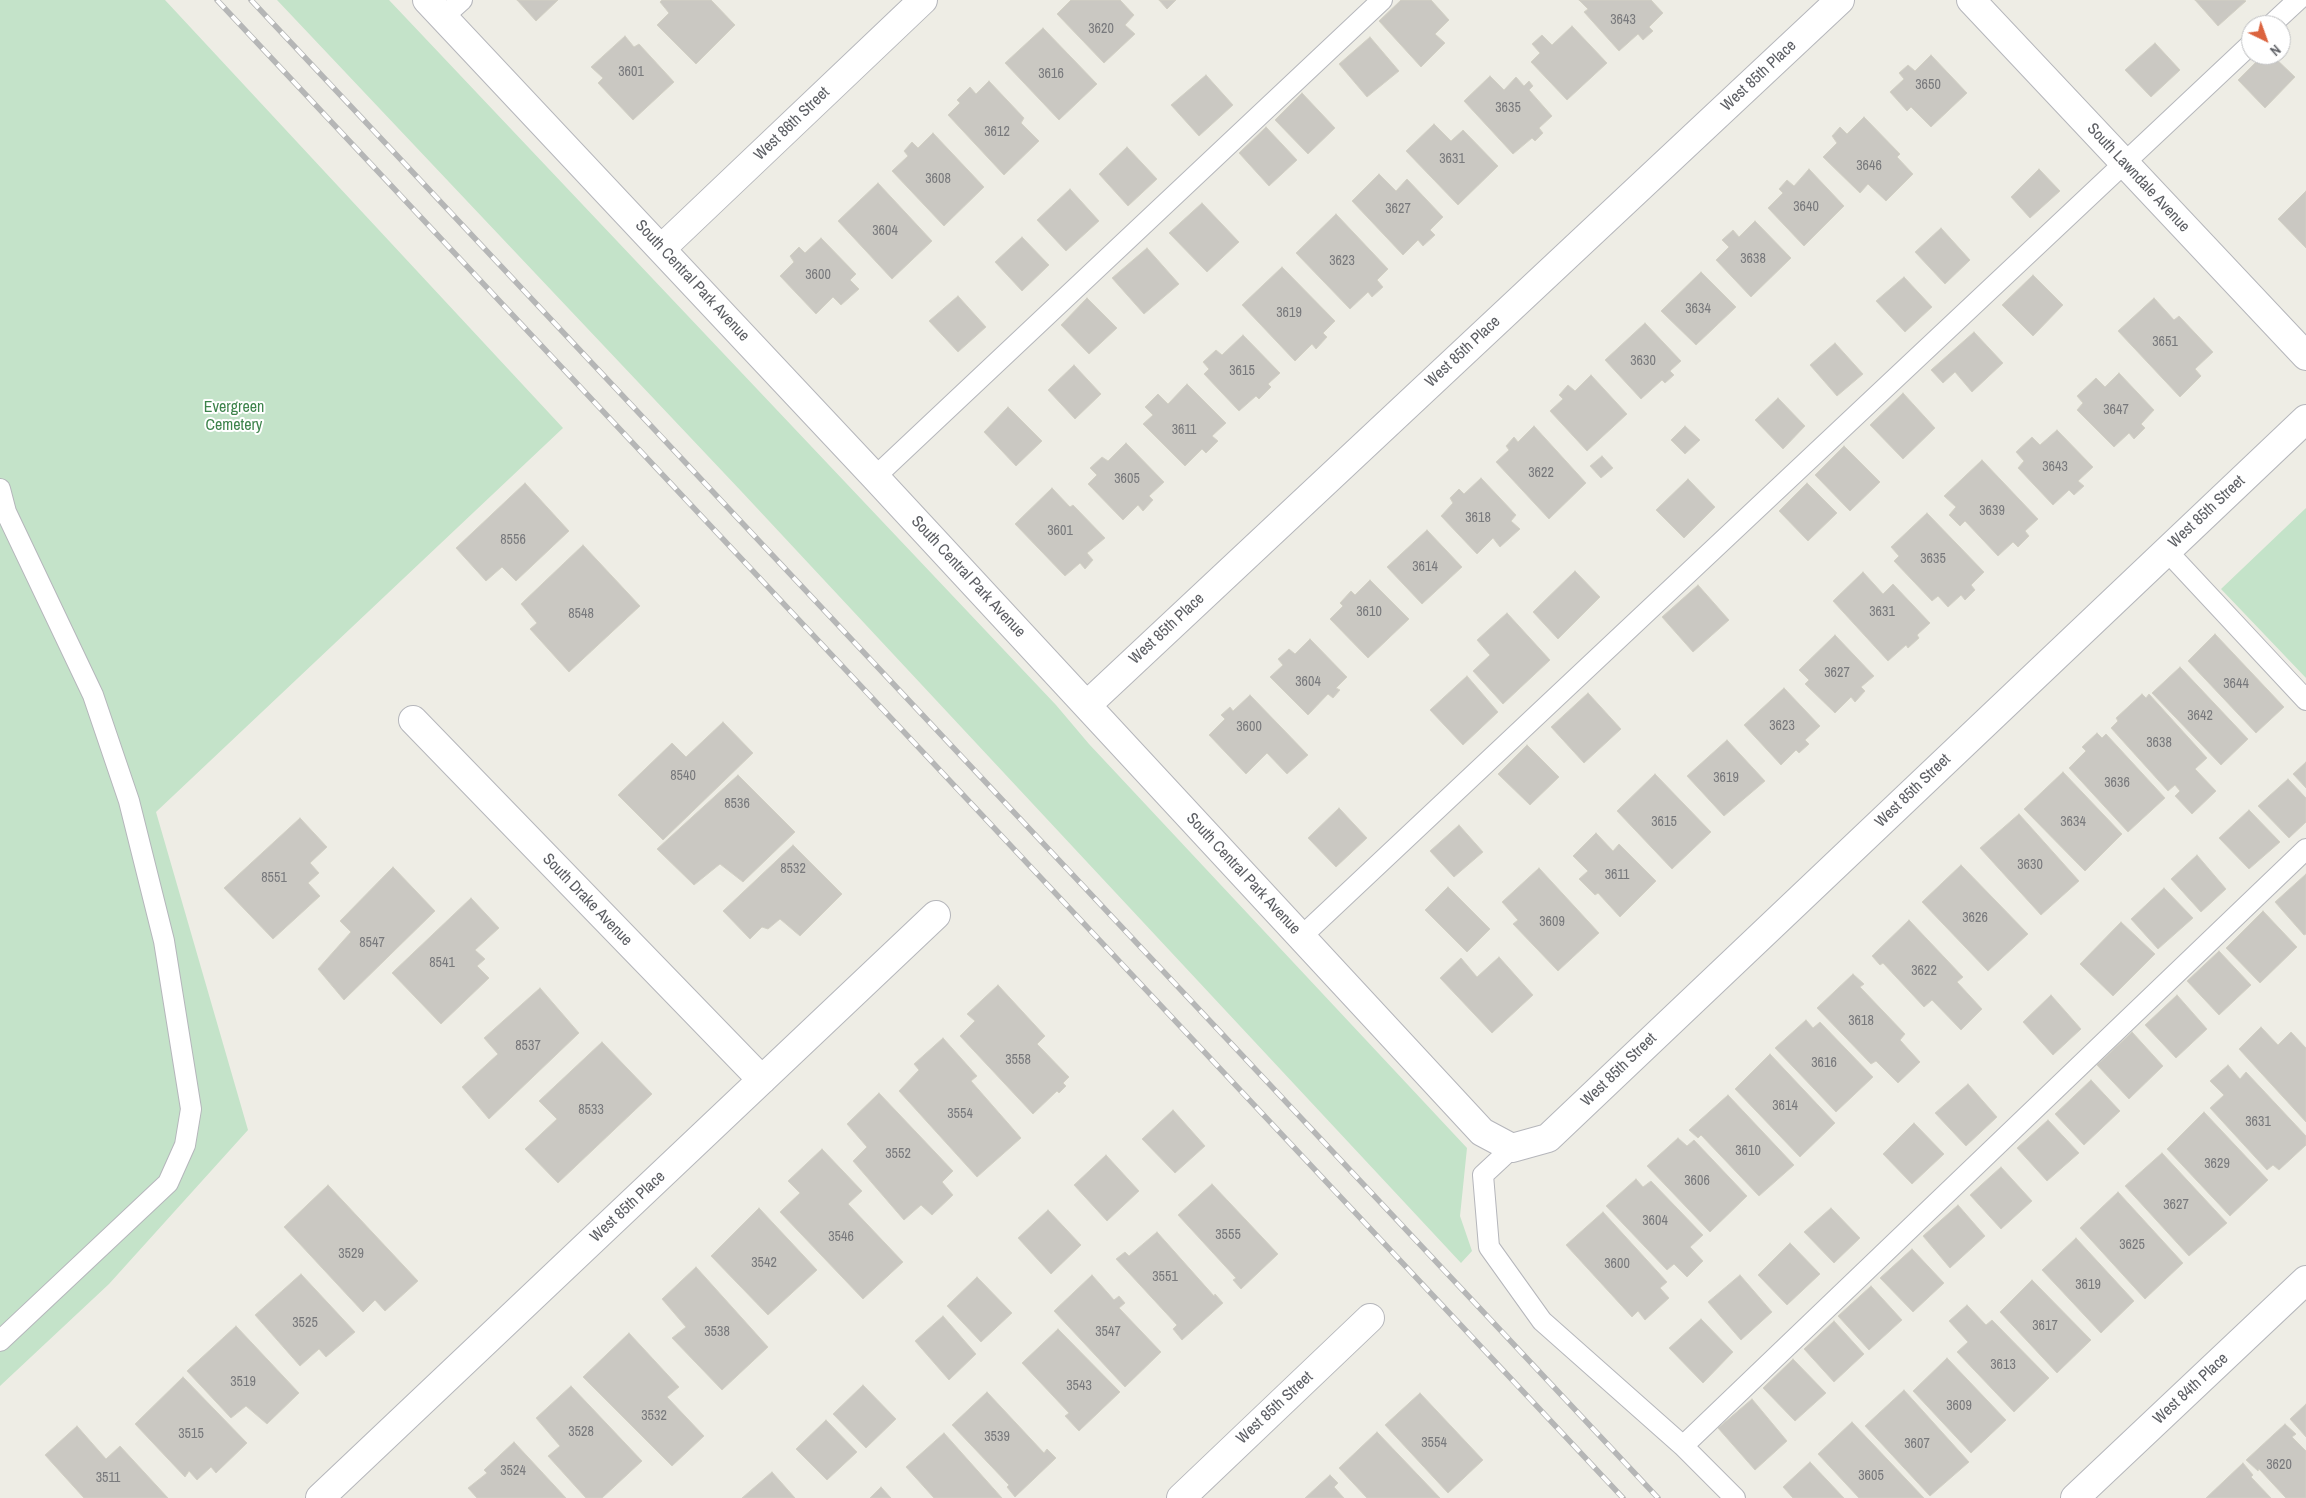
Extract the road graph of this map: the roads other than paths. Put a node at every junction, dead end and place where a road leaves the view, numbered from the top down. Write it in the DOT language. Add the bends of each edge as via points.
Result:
graph roads {
  1 [pos="923,0"];
  2 [pos="1382,0"];
  3 [pos="1840,0"];
  4 [pos="1970,0"];
  5 [pos="2298,0"];
  6 [pos="444,6"];
  7 [pos="2282,15"];
  8 [pos="2241,54"];
  9 [pos="2125,164"];
  10 [pos="662,248"];
  11 [pos="2306,356"];
  12 [pos="2306,419"];
  13 [pos="875,477"];
  14 [pos="0,489"];
  15 [pos="2166,550"];
  16 [pos="2306,700"];
  17 [pos="1087,705"];
  18 [pos="413,720"];
  19 [pos="2306,849"];
  20 [pos="936,916"];
  21 [pos="1301,937"];
  22 [pos="762,1080"];
  23 [pos="1512,1148"];
  24 [pos="2306,1280"];
  25 [pos="1370,1318"];
  26 [pos="0,1341"];
  27 [pos="1683,1446"];
  28 [pos="320,1498"];
  29 [pos="1180,1498"];
  30 [pos="1735,1498"];
  31 [pos="2075,1498"];
  1 -- 10 [label="street, West 86th Street"];
  2 -- 13 [label="lane"];
  3 -- 17 [label="street, West 85th Place"];
  4 -- 9 [label="street, South Lawndale Avenue"];
  5 -- 7 [label="lane"];
  6 -- 10 [label="street, South Central Park Avenue"];
  8 -- 9 [label="lane"];
  9 -- 11 [label="street, South Lawndale Avenue"];
  9 -- 21 [label="lane"];
  10 -- 13 [label="street, South Central Park Avenue"];
  12 -- 15 [label="street, West 85th Street"];
  13 -- 17 [label="street, South Central Park Avenue"];
  14 -- 26 [label="lane" via="6,512 94,695 130,801 164,941 191,1109 185,1145 168,1183"];
  15 -- 16 [label="lane"];
  15 -- 23 [label="street, West 85th Street" via="1548,1138"];
  17 -- 21 [label="street, South Central Park Avenue"];
  18 -- 22 [label="street, South Drake Avenue"];
  19 -- 27 [label="lane"];
  20 -- 22 [label="street, West 85th Place"];
  21 -- 23 [label="street, South Central Park Avenue" via="1482,1132"];
  22 -- 28 [label="street, West 85th Place"];
  23 -- 27 [label="lane" via="1483,1175 1489,1248 1542,1321"];
  24 -- 31 [label="street, West 84th Place"];
  25 -- 29 [label="street, West 85th Street"];
  27 -- 30 [label="lane"];
}
